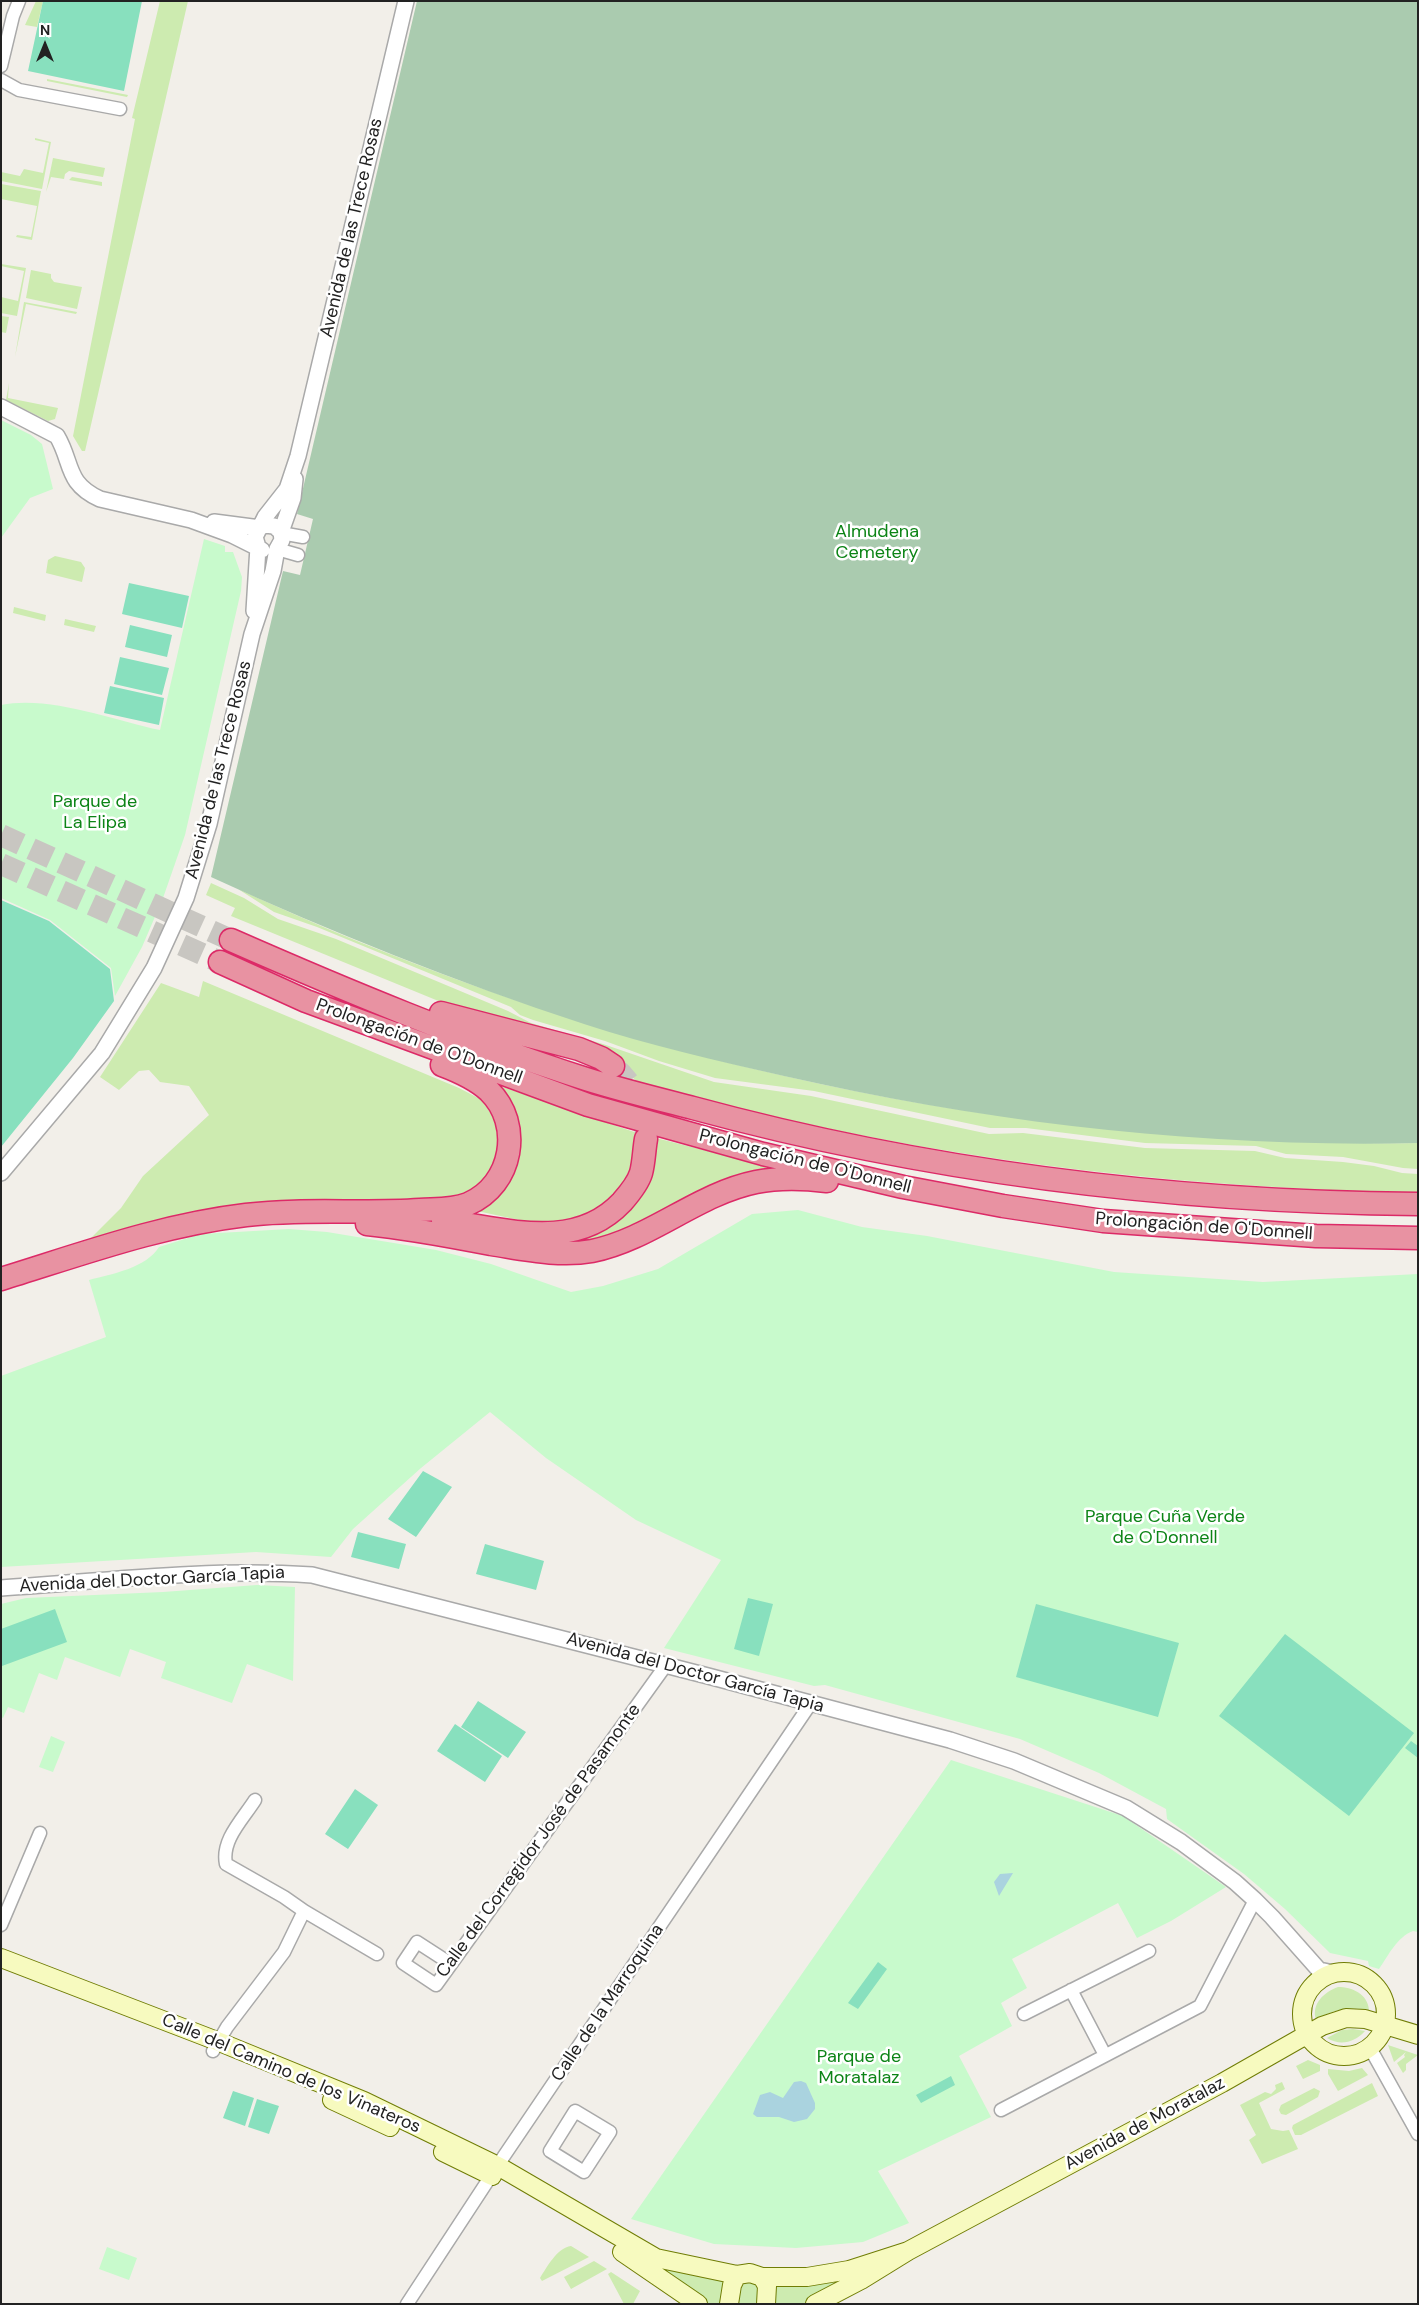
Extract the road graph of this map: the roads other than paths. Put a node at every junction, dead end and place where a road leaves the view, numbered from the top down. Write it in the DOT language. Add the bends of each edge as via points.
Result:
graph roads {
  1 [pos="19,1"];
  2 [pos="406,1"];
  3 [pos="1,66"];
  4 [pos="1,80"];
  5 [pos="120,110"];
  6 [pos="1,407"];
  7 [pos="298,456"];
  8 [pos="191,520"];
  9 [pos="262,526"];
  10 [pos="281,533"];
  11 [pos="303,537"];
  12 [pos="258,547"];
  13 [pos="277,549"];
  14 [pos="298,555"];
  15 [pos="252,634"];
  16 [pos="231,940"];
  17 [pos="220,962"];
  18 [pos="358,994"];
  19 [pos="306,1001"];
  20 [pos="613,1066"];
  21 [pos="646,1139"];
  22 [pos="1,1173"];
  23 [pos="903,1187"];
  24 [pos="1418,1204"];
  25 [pos="292,1212"];
  26 [pos="380,1213"];
  27 [pos="1418,1238"];
  28 [pos="97,1249"];
  29 [pos="1,1279"];
  30 [pos="1,1285"];
  31 [pos="1,1588"];
  32 [pos="666,1665"];
  33 [pos="811,1703"];
  34 [pos="255,1800"];
  35 [pos="40,1833"];
  36 [pos="1255,1900"];
  37 [pos="304,1911"];
  38 [pos="1,1925"];
  39 [pos="1149,1951"];
  40 [pos="377,1954"];
  41 [pos="1,1958"];
  42 [pos="451,1964"];
  43 [pos="1,1970"];
  44 [pos="1324,1975"];
  45 [pos="1072,1990"];
  46 [pos="1024,2014"];
  47 [pos="1386,2024"];
  48 [pos="1418,2035"];
  49 [pos="1308,2036"];
  50 [pos="215,2046"];
  51 [pos="1370,2048"];
  52 [pos="1105,2055"];
  53 [pos="1001,2110"];
  54 [pos="610,2132"];
  55 [pos="1418,2134"];
  56 [pos="495,2171"];
  57 [pos="908,2251"];
  58 [pos="737,2275"];
  59 [pos="762,2277"];
  60 [pos="407,2304"];
  61 [pos="698,2304"];
  62 [pos="729,2304"];
  63 [pos="766,2304"];
  64 [pos="815,2304"];
  1 -- 3 [label="street"];
  2 -- 7 [label="street, Avenida de las Trece Rosas"];
  4 -- 5 [label="street" via="19,90"];
  6 -- 8 [label="street" via="57,436 70,473 88,493"];
  7 -- 9 [label="street, Avenida de las Trece Rosas" via="287,489 265,516"];
  7 -- 10 [label="street, Avenida de las Trece Rosas" via="293,498"];
  8 -- 9 [label="street"];
  8 -- 12 [label="street"];
  9 -- 10 [label="street" via="274,526"];
  9 -- 12 [label="street, Avenida de las Trece Rosas" via="255,537"];
  10 -- 11 [label="street"];
  10 -- 13 [label="street, Avenida de las Trece Rosas" via="282,540"];
  12 -- 13 [label="street" via="267,551"];
  12 -- 15 [label="street, Avenida de las Trece Rosas"];
  13 -- 14 [label="street"];
  13 -- 15 [label="street, Avenida de las Trece Rosas"];
  15 -- 22 [label="street, Avenida de las Trece Rosas" via="198,862 186,898 139,995 102,1052"];
  16 -- 18 [label="highway, Prolongación de O'Donnell"];
  17 -- 19 [label="highway, Prolongación de O'Donnell"];
  18 -- 20 [label="highway" via="389,997 462,1020 579,1049"];
  18 -- 24 [label="highway, Prolongación de O'Donnell" via="458,1035 589,1080 761,1126 864,1149 940,1163 1122,1187 1312,1201"];
  19 -- 23 [label="highway, Prolongación de O'Donnell" via="588,1105 763,1154"];
  19 -- 26 [label="highway" via="345,1026 465,1075 489,1091 508,1121 510,1144 506,1164 483,1196 456,1208"];
  21 -- 26 [label="highway" via="641,1175 628,1195 610,1214 578,1230 548,1235"];
  23 -- 25 [label="highway" via="799,1178 754,1182 719,1194 629,1240 572,1253 520,1249"];
  23 -- 27 [label="highway, Prolongación de O'Donnell" via="1103,1221 1316,1236"];
  25 -- 26 [label="highway"];
  25 -- 28 [label="highway" via="248,1214 192,1223"];
  28 -- 29 [label="highway"];
  28 -- 30 [label="highway"];
  31 -- 32 [label="street, Avenida del Doctor García Tapia" via="261,1572 312,1575"];
  32 -- 33 [label="street, Avenida del Doctor García Tapia"];
  32 -- 42 [label="street, Calle del Corregidor José de Pasamonte"];
  33 -- 36 [label="street, Avenida del Doctor García Tapia" via="950,1740 1014,1761 1126,1808 1181,1842"];
  33 -- 56 [label="street, Calle de la Marroquina"];
  34 -- 37 [label="street" via="227,1843 226,1864"];
  35 -- 38 [label="street"];
  36 -- 44 [label="street, Avenida del Doctor García Tapia"];
  36 -- 52 [label="street" via="1200,2006"];
  37 -- 40 [label="street"];
  37 -- 50 [label="street" via="284,1952"];
  39 -- 45 [label="street"];
  41 -- 50 [label="main road, Calle del Camino de los Vinateros"];
  42 -- 42 [label="street, Calle del Corregidor José de Pasamonte" via="417,1942 403,1963 436,1985"];
  43 -- 50 [label="main road, Calle del Camino de los Vinateros"];
  44 -- 47 [label="main road" via="1349,1972 1370,1980 1383,1996"];
  44 -- 49 [label="main road" via="1308,1991 1302,2007"];
  45 -- 46 [label="street"];
  45 -- 52 [label="street"];
  47 -- 48 [label="main road"];
  47 -- 49 [label="main road, Avenida de Moratalaz" via="1346,2018 1322,2026"];
  47 -- 51 [label="main road"];
  49 -- 51 [label="main road" via="1315,2045 1336,2056 1361,2053"];
  49 -- 57 [label="main road, Avenida de Moratalaz"];
  50 -- 56 [label="main road, Calle del Camino de los Vinateros" via="364,2101"];
  51 -- 55 [label="street"];
  52 -- 53 [label="street"];
  54 -- 54 [label="street" via="584,2172 550,2151 575,2110"];
  56 -- 58 [label="main road, Calle del Camino de los Vinateros" via="656,2258"];
  56 -- 60 [label="street, Calle de la Marroquina"];
  56 -- 61 [label="main road, Calle del Camino de los Vinateros" via="637,2261"];
  57 -- 59 [label="main road, Avenida de Moratalaz" via="849,2270 807,2277"];
  57 -- 64 [label="main road, Avenida de Moratalaz"];
  58 -- 59 [label="main road, Calle del Camino de los Vinateros" via="750,2273"];
  58 -- 62 [label="main road"];
  59 -- 63 [label="main road" via="767,2286"];
}
